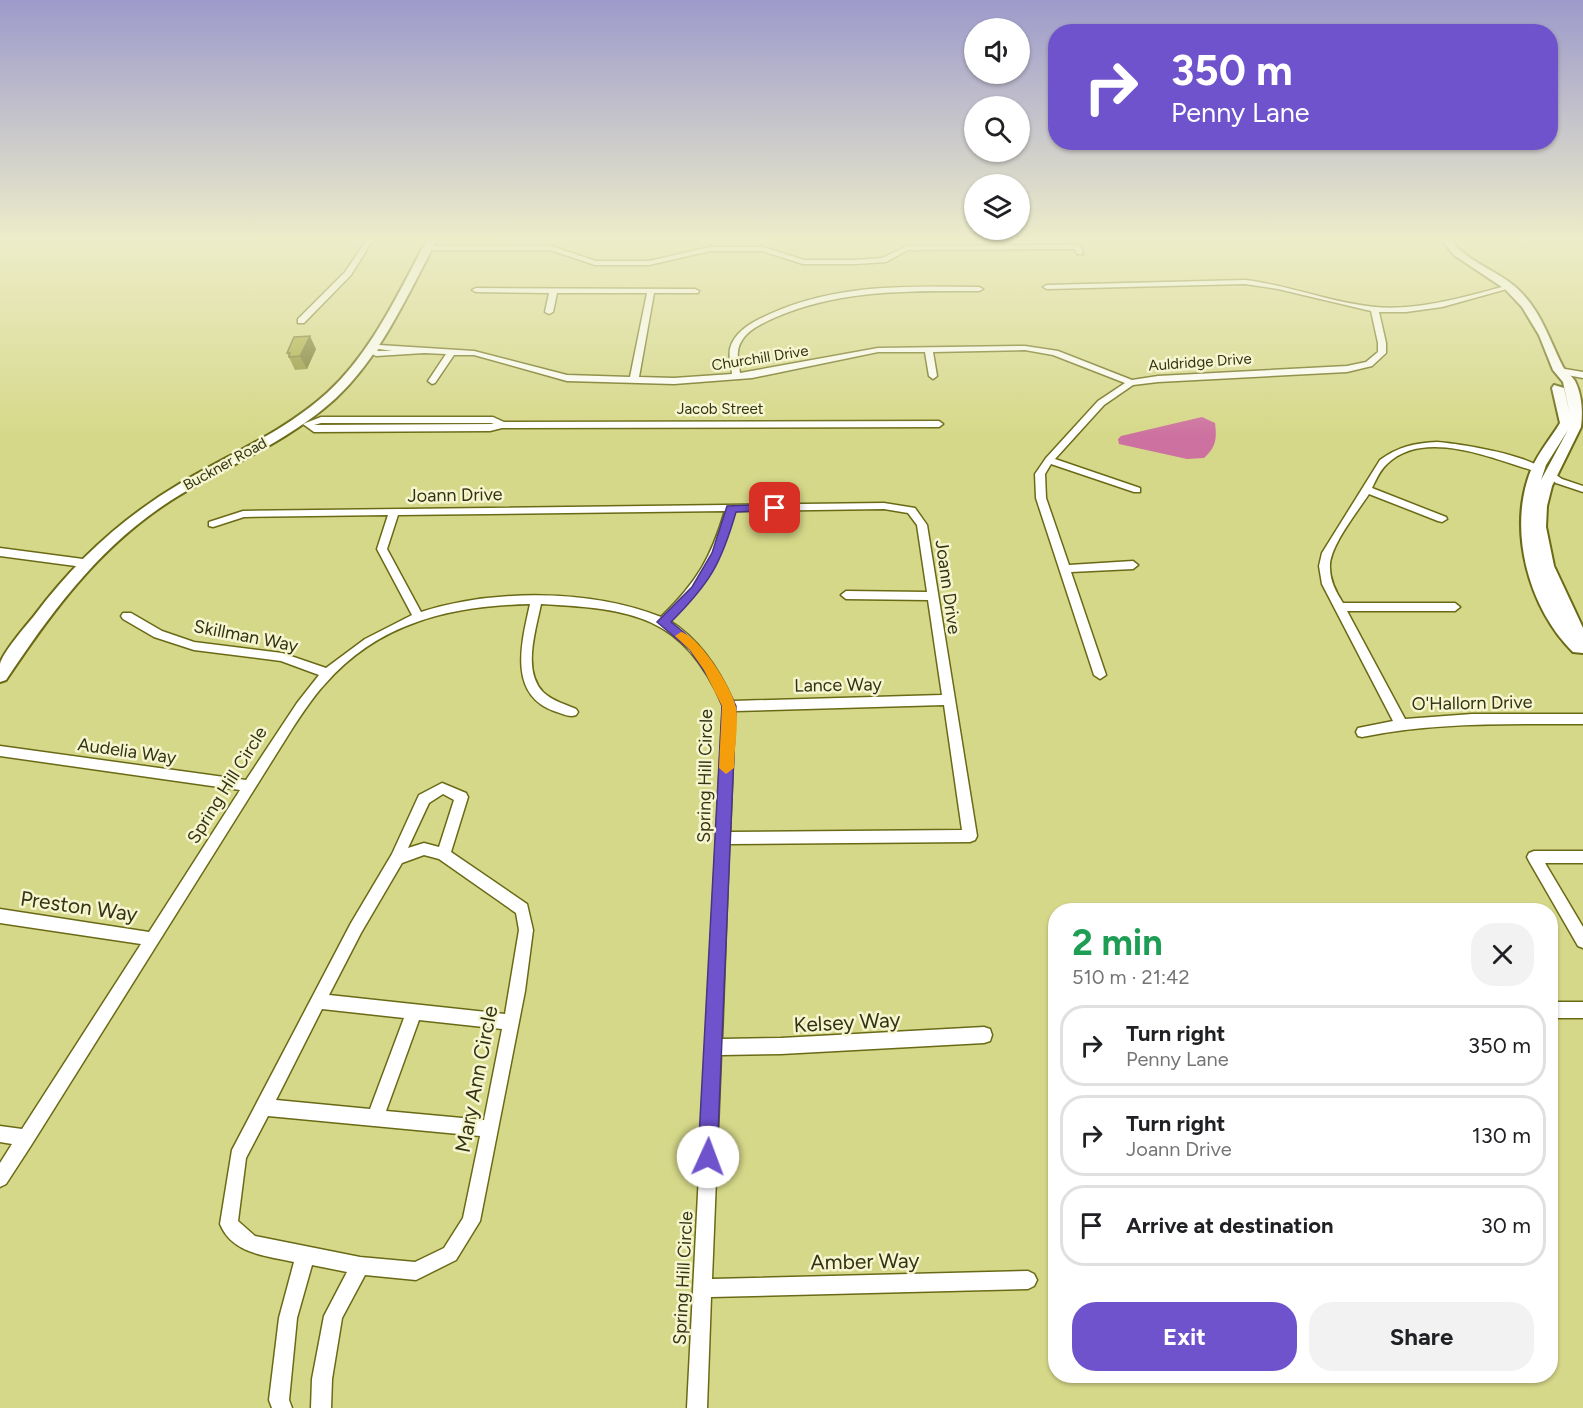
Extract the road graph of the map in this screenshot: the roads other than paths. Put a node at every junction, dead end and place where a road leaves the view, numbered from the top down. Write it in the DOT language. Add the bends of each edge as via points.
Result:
graph roads {
  1 [pos="318,304"];
  2 [pos="397,304"];
  3 [pos="551,304"];
  4 [pos="649,304"];
  5 [pos="801,304"];
  6 [pos="1352,304"];
  7 [pos="1436,304"];
  8 [pos="1524,304"];
  9 [pos="1374,309"];
  10 [pos="549,312"];
  11 [pos="301,321"];
  12 [pos="928,348"];
  13 [pos="371,350"];
  14 [pos="452,351"];
  15 [pos="1559,371"];
  16 [pos="1583,375"];
  17 [pos="933,376"];
  18 [pos="736,377"];
  19 [pos="432,381"];
  20 [pos="634,381"];
  21 [pos="1131,383"];
  22 [pos="302,424"];
  23 [pos="939,424"];
  24 [pos="1048,460"];
  25 [pos="1544,472"];
  26 [pos="1583,483"];
  27 [pos="1366,489"];
  28 [pos="1583,489"];
  29 [pos="1137,490"];
  30 [pos="731,508"];
  31 [pos="394,513"];
  32 [pos="1442,519"];
  33 [pos="213,524"];
  34 [pos="3,556"];
  35 [pos="83,563"];
  36 [pos="1133,565"];
  37 [pos="1064,569"];
  38 [pos="846,595"];
  39 [pos="931,596"];
  40 [pos="536,602"];
  41 [pos="1339,607"];
  42 [pos="1455,607"];
  43 [pos="127,616"];
  44 [pos="418,616"];
  45 [pos="663,622"];
  46 [pos="1581,650"];
  47 [pos="327,673"];
  48 [pos="1100,675"];
  49 [pos="0,676"];
  50 [pos="949,700"];
  51 [pos="729,706"];
  52 [pos="572,712"];
  53 [pos="1583,719"];
  54 [pos="1400,722"];
  55 [pos="1362,732"];
  56 [pos="0,751"];
  57 [pos="249,786"];
  58 [pos="724,838"];
  59 [pos="443,854"];
  60 [pos="1583,857"];
  61 [pos="397,858"];
  62 [pos="0,916"];
  63 [pos="153,939"];
  64 [pos="1583,941"];
  65 [pos="318,1001"];
  66 [pos="1558,1010"];
  67 [pos="1583,1010"];
  68 [pos="414,1011"];
  69 [pos="511,1022"];
  70 [pos="984,1035"];
  71 [pos="712,1047"];
  72 [pos="263,1107"];
  73 [pos="375,1118"];
  74 [pos="490,1129"];
  75 [pos="0,1134"];
  76 [pos="26,1138"];
  77 [pos="0,1178"];
  78 [pos="305,1256"];
  79 [pos="360,1266"];
  80 [pos="1028,1280"];
  81 [pos="703,1288"];
  82 [pos="282,1408"];
  83 [pos="321,1408"];
  84 [pos="697,1408"];
  1 -- 11 [label="street"];
  2 -- 13 [label="street, Buckner Road"];
  3 -- 10 [label="street"];
  4 -- 20 [label="street"];
  5 -- 18 [label="street" via="760,322 740,336 734,346"];
  6 -- 9 [label="street"];
  7 -- 9 [label="street"];
  8 -- 15 [label="street" via="1550,345"];
  9 -- 21 [label="street, Auldridge Drive" via="1382,353 1360,367"];
  12 -- 17 [label="street"];
  12 -- 18 [label="street, Churchill Drive" via="857,353"];
  12 -- 21 [label="street, Churchill Drive" via="1039,349"];
  13 -- 14 [label="street, Churchill Drive" via="376,354"];
  13 -- 22 [label="street, Buckner Road"];
  14 -- 19 [label="street"];
  14 -- 20 [label="street, Churchill Drive" via="483,355 567,378"];
  15 -- 16 [label="street"];
  15 -- 25 [label="street" via="1555,377 1566,423"];
  18 -- 20 [label="street, Churchill Drive"];
  21 -- 24 [label="street, Auldridge Drive" via="1109,395"];
  22 -- 23 [label="street, Jacob Street" via="314,429 409,430 502,425"];
  22 -- 35 [label="street, Buckner Road" via="159,502 116,532"];
  24 -- 29 [label="street"];
  24 -- 37 [label="street, Auldridge Drive" via="1038,485"];
  25 -- 26 [label="street" via="1557,472"];
  25 -- 27 [label="street" via="1472,448 1422,446 1390,456"];
  25 -- 28 [label="street"];
  25 -- 46 [label="street" via="1528,510 1533,559 1551,610 1570,641"];
  27 -- 32 [label="street"];
  27 -- 41 [label="street" via="1327,553 1324,566 1327,584"];
  30 -- 31 [label="street, Joann Drive"];
  30 -- 39 [label="street, Joann Drive" via="885,506 911,510 922,525"];
  30 -- 45 [label="street" via="718,553 696,590"];
  31 -- 33 [label="street, Joann Drive" via="243,514"];
  31 -- 44 [label="street" via="382,549"];
  34 -- 35 [label="street"];
  35 -- 49 [label="street, Buckner Road"];
  36 -- 37 [label="street"];
  37 -- 48 [label="street, Auldridge Drive"];
  38 -- 39 [label="street"];
  39 -- 50 [label="street, Joann Drive"];
  40 -- 44 [label="street, Spring Hill Circle" via="475,605"];
  40 -- 45 [label="street, Spring Hill Circle" via="598,604"];
  40 -- 52 [label="street" via="525,657 528,678 545,702"];
  41 -- 42 [label="street"];
  41 -- 54 [label="street"];
  43 -- 47 [label="street, Skillman Way" via="158,634 194,646 282,657"];
  44 -- 47 [label="street, Spring Hill Circle"];
  45 -- 51 [label="street, Spring Hill Circle" via="694,647"];
  47 -- 57 [label="street, Spring Hill Circle"];
  50 -- 51 [label="street, Lance Way"];
  50 -- 58 [label="street, Joann Drive" via="970,836"];
  51 -- 58 [label="street, Spring Hill Circle"];
  53 -- 54 [label="street, O'Hallorn Drive"];
  54 -- 55 [label="street, O'Hallorn Drive"];
  56 -- 57 [label="street, Audelia Way"];
  57 -- 63 [label="street, Spring Hill Circle"];
  58 -- 71 [label="street, Spring Hill Circle"];
  59 -- 61 [label="street" via="424,849"];
  59 -- 61 [label="street, Mary Ann Circle" via="461,797 442,788 424,799"];
  59 -- 69 [label="street, Mary Ann Circle" via="522,909 526,930"];
  60 -- 64 [label="street" via="1534,857"];
  61 -- 65 [label="street, Mary Ann Circle"];
  62 -- 63 [label="street, Preston Way"];
  63 -- 76 [label="street, Spring Hill Circle"];
  65 -- 68 [label="street"];
  65 -- 72 [label="street, Mary Ann Circle"];
  66 -- 67 [label="street"];
  68 -- 69 [label="street"];
  68 -- 73 [label="street"];
  69 -- 74 [label="street, Mary Ann Circle"];
  70 -- 71 [label="street, Kelsey Way" via="781,1047"];
  71 -- 81 [label="street, Spring Hill Circle"];
  72 -- 73 [label="street"];
  72 -- 78 [label="street, Mary Ann Circle" via="238,1156 229,1224 251,1244"];
  73 -- 74 [label="street"];
  74 -- 79 [label="street, Mary Ann Circle" via="471,1221 450,1254 416,1270"];
  75 -- 76 [label="street"];
  76 -- 77 [label="street, Spring Hill Circle"];
  78 -- 79 [label="street, Mary Ann Circle"];
  78 -- 82 [label="street" via="288,1318 279,1400"];
  79 -- 83 [label="street" via="333,1316"];
  80 -- 81 [label="street, Amber Way"];
  81 -- 84 [label="street, Spring Hill Circle"];
}
